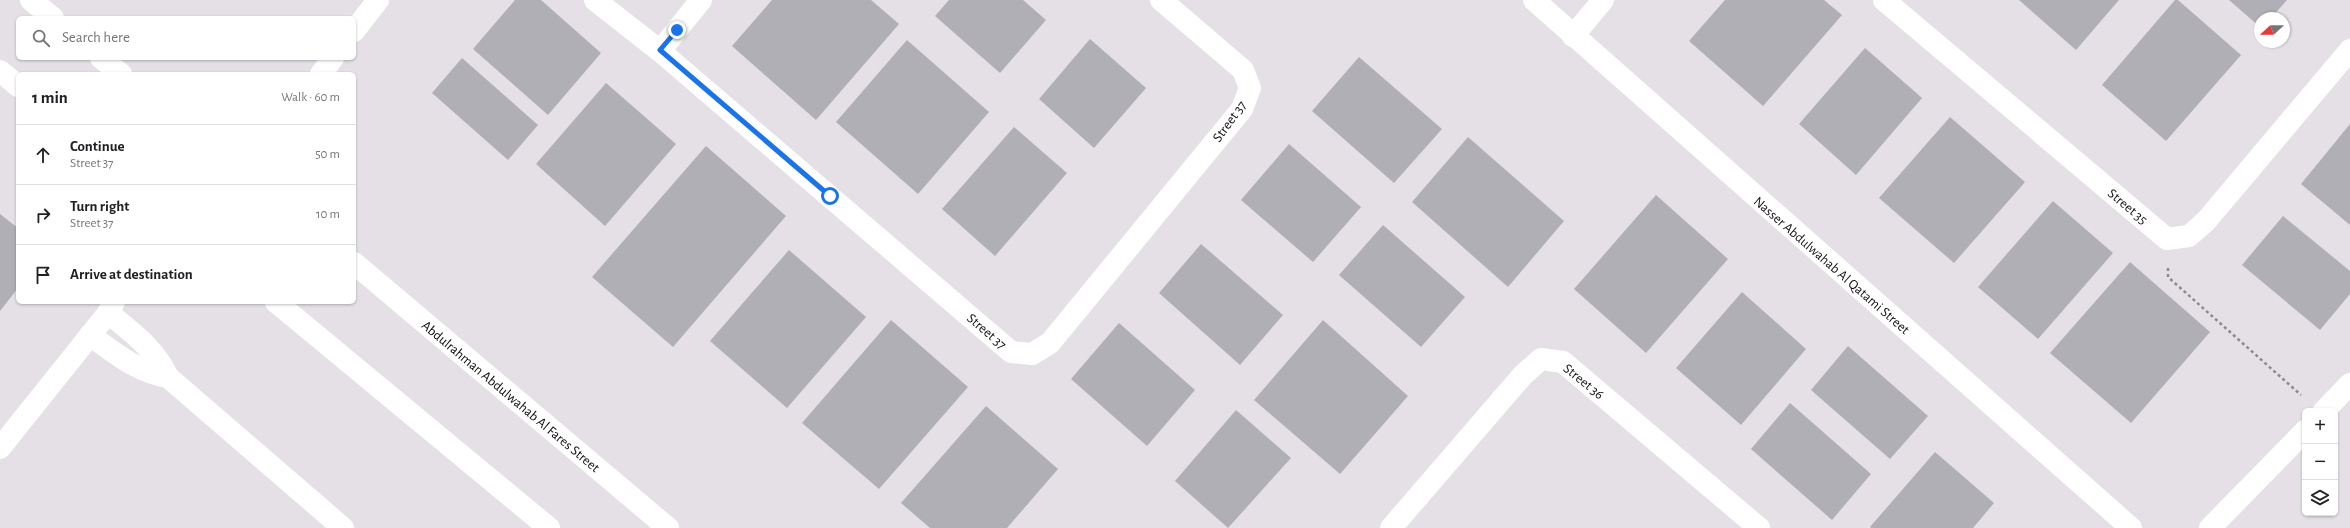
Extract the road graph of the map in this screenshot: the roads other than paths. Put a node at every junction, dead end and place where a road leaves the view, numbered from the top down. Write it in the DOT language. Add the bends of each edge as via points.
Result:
graph roads {
  1 [pos="31,0"];
  2 [pos="378,0"];
  3 [pos="595,0"];
  4 [pos="701,0"];
  5 [pos="1161,0"];
  6 [pos="1534,0"];
  7 [pos="1603,0"];
  8 [pos="1884,0"];
  9 [pos="51,16"];
  10 [pos="356,28"];
  11 [pos="1573,36"];
  12 [pos="660,50"];
  13 [pos="2350,50"];
  14 [pos="104,60"];
  15 [pos="0,71"];
  16 [pos="118,72"];
  17 [pos="16,84"];
  18 [pos="356,265"];
  19 [pos="278,304"];
  20 [pos="114,306"];
  21 [pos="90,335"];
  22 [pos="168,377"];
  23 [pos="2350,384"];
  24 [pos="2327,408"];
  25 [pos="2302,434"];
  26 [pos="0,448"];
  27 [pos="527,518"];
  28 [pos="343,528"];
  29 [pos="549,528"];
  30 [pos="668,528"];
  31 [pos="1391,528"];
  32 [pos="1759,528"];
  33 [pos="2131,528"];
  34 [pos="2210,528"];
  1 -- 9 [label="street"];
  2 -- 10 [label="street"];
  3 -- 12 [label="street, Street 37"];
  4 -- 12 [label="street"];
  5 -- 12 [label="street, Street 37" via="1243,70 1250,88 1242,109 1050,343 1032,354 1011,352"];
  6 -- 11 [label="street, Nasser Abdulwahab Al Qatami Street"];
  7 -- 11 [label="street"];
  8 -- 13 [label="street, Street 35" via="2167,239 2189,236 2206,221"];
  11 -- 33 [label="street, Nasser Abdulwahab Al Qatami Street"];
  14 -- 16 [label="street"];
  15 -- 17 [label="street"];
  18 -- 30 [label="street, Abdulrahman Abdulwahab Al Fares Street"];
  19 -- 27 [label="street"];
  20 -- 21 [label="street"];
  20 -- 22 [label="street" via="157,356"];
  21 -- 22 [label="street" via="134,366"];
  21 -- 26 [label="street"];
  22 -- 28 [label="street"];
  23 -- 24 [label="street"];
  25 -- 34 [label="street"];
  27 -- 29 [label="street"];
  31 -- 32 [label="street, Street 36" via="1523,375 1541,359 1563,362"];
}
